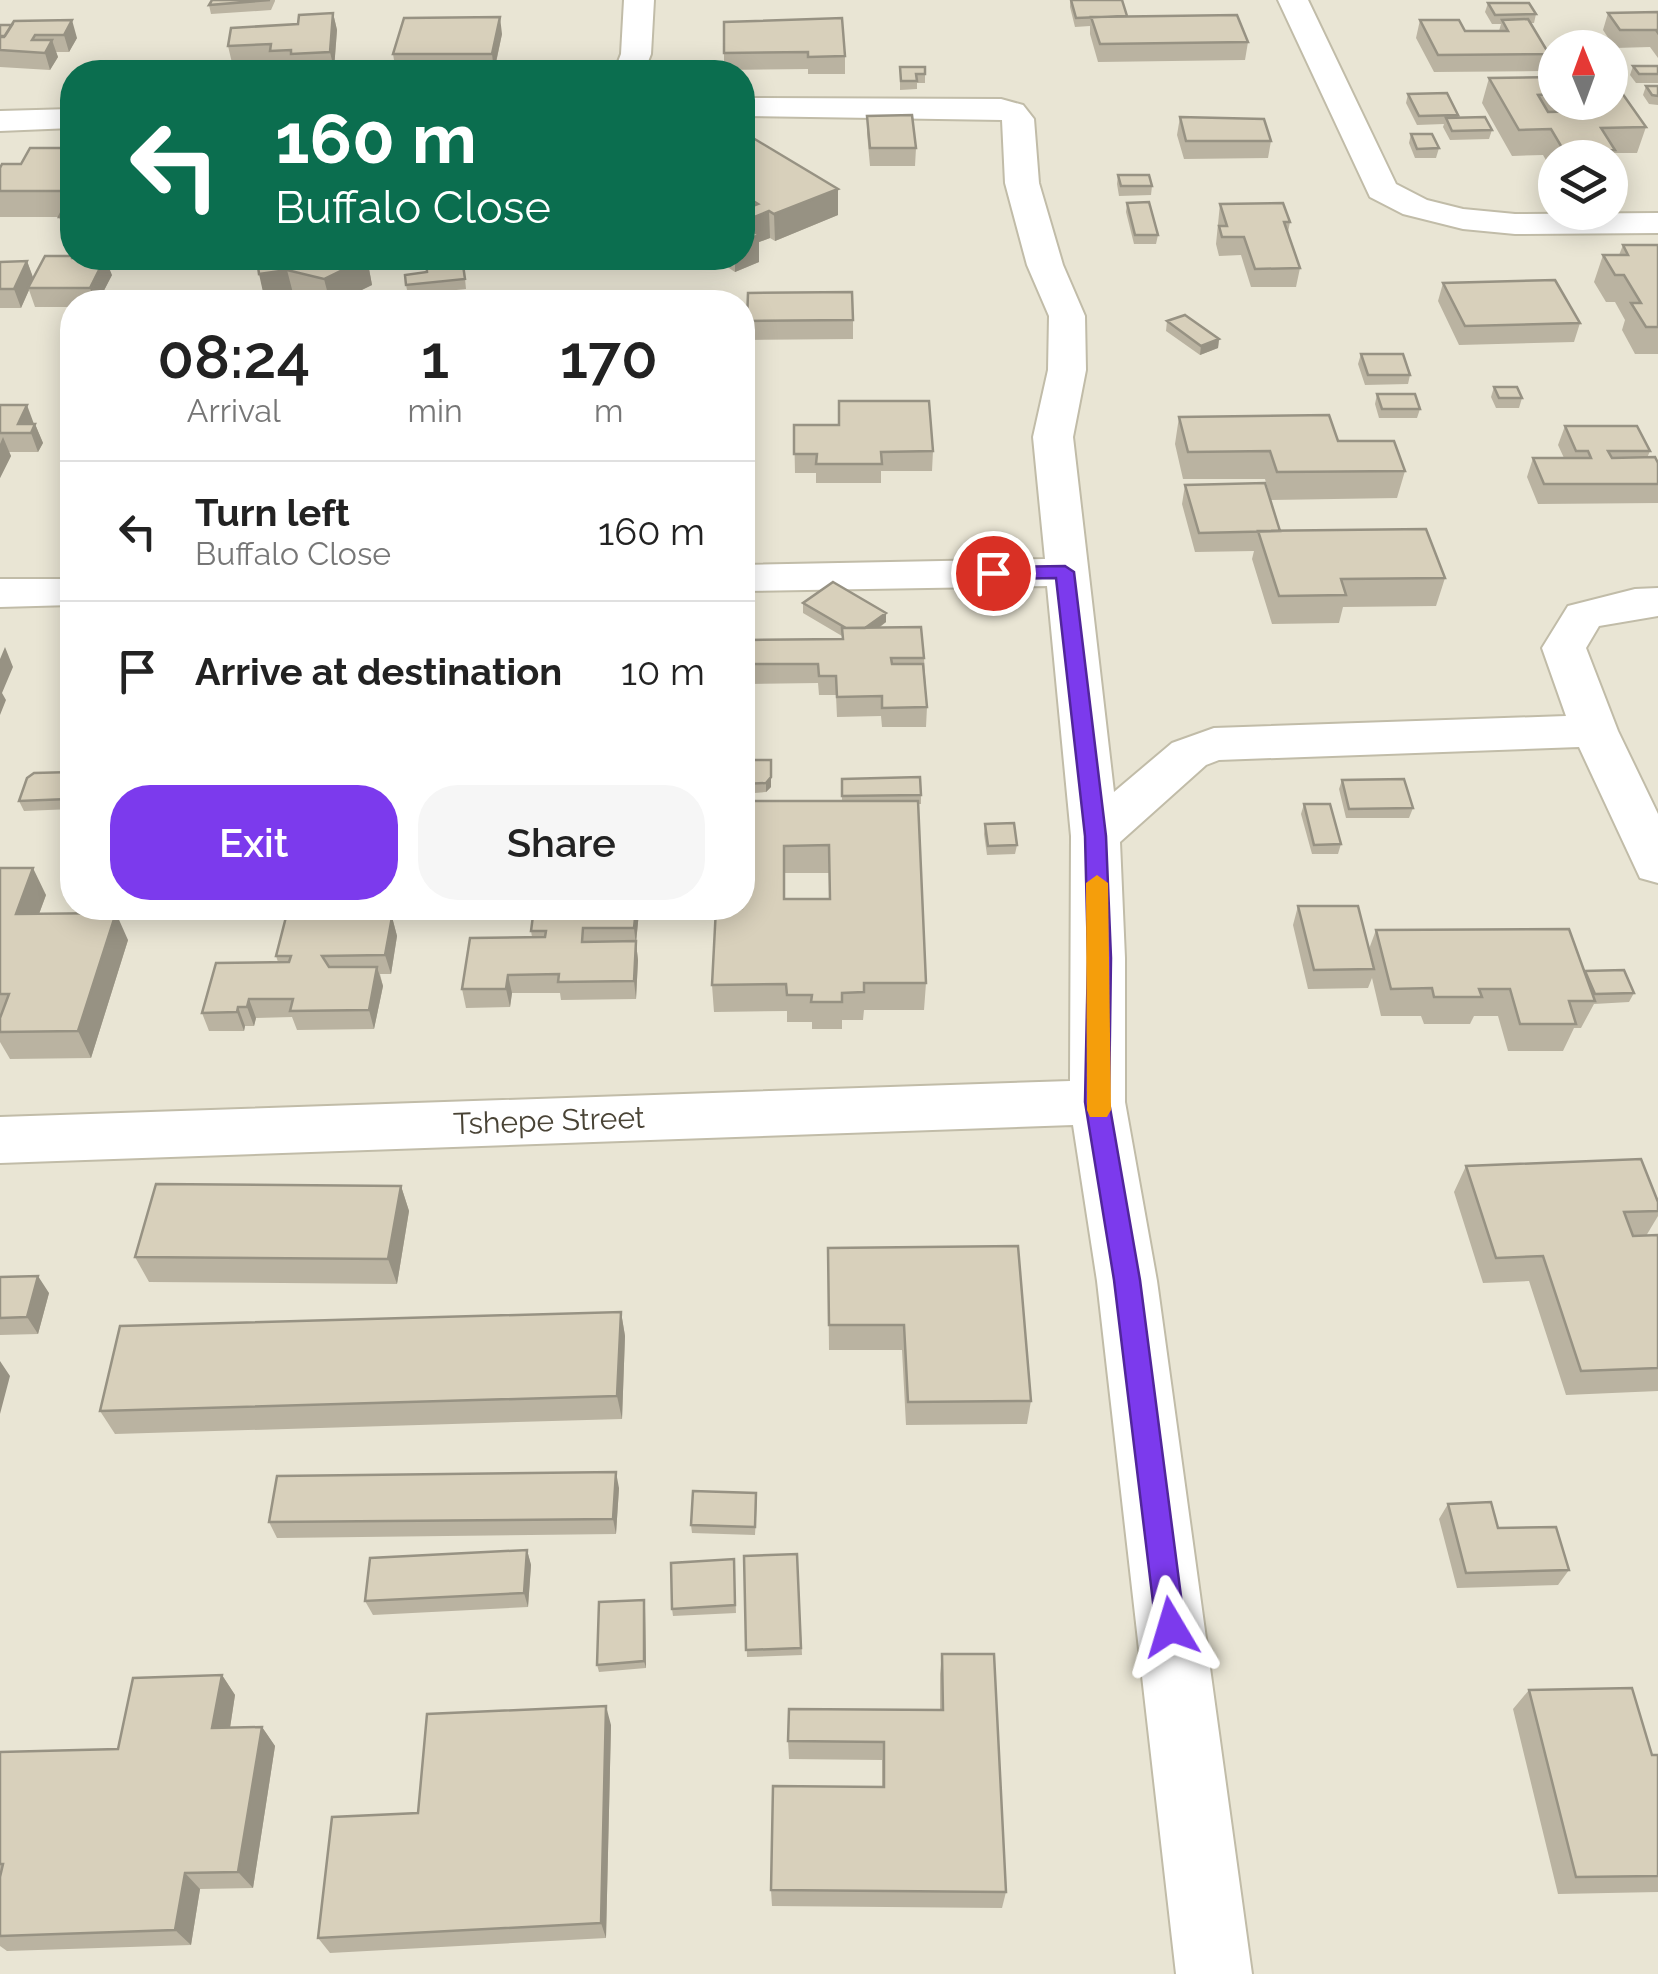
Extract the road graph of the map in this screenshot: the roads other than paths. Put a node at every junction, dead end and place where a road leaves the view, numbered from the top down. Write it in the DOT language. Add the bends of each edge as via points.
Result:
graph roads {
  1 [pos="639,0"];
  2 [pos="1293,0"];
  3 [pos="633,60"];
  4 [pos="755,107"];
  5 [pos="60,119"];
  6 [pos="0,120"];
  7 [pos="1658,223"];
  8 [pos="1065,572"];
  9 [pos="755,578"];
  10 [pos="60,592"];
  11 [pos="0,593"];
  12 [pos="1658,602"];
  13 [pos="1595,731"];
  14 [pos="1096,836"];
  15 [pos="1658,865"];
  16 [pos="1097,1102"];
  17 [pos="0,1140"];
  18 [pos="1214,1974"];
  1 -- 3 [label="street"];
  2 -- 7 [label="street" via="1382,190 1463,219"];
  4 -- 8 [label="street" via="1001,109 1018,118 1022,182 1067,316 1066,370 1052,437"];
  5 -- 6 [label="street"];
  8 -- 9 [label="street"];
  8 -- 14 [label="street"];
  10 -- 11 [label="street"];
  12 -- 13 [label="street" via="1583,616 1564,648"];
  13 -- 14 [label="street" via="1214,744 1189,754"];
  13 -- 15 [label="street"];
  14 -- 16 [label="street"];
  16 -- 17 [label="street, Tshepe Street"];
  16 -- 18 [label="street" via="1127,1280"];
}
